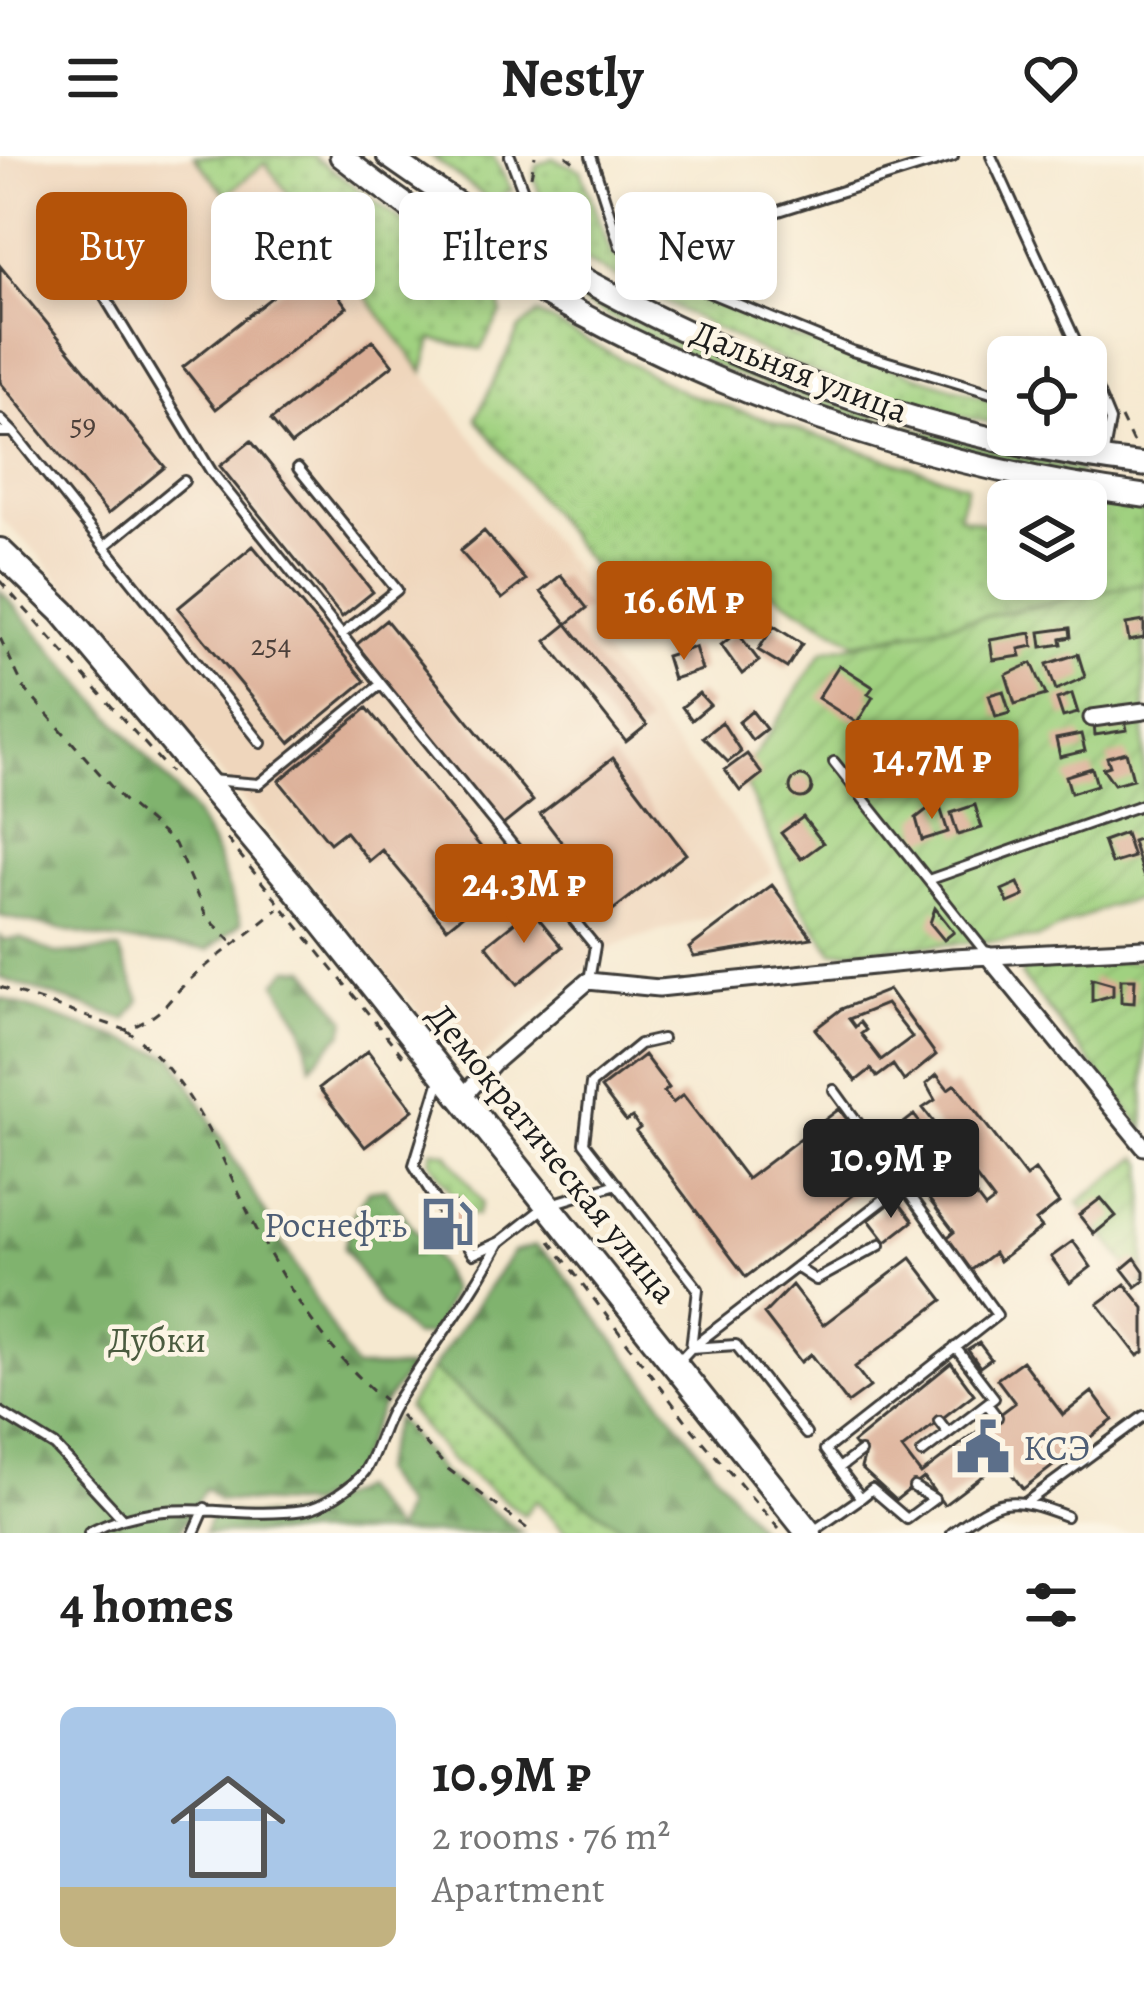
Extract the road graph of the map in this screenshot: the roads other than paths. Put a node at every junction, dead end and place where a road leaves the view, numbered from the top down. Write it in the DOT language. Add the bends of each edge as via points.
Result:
graph roads {
  1 [pos="341,156"];
  2 [pos="388,156"];
  3 [pos="591,156"];
  4 [pos="952,156"];
  5 [pos="991,156"];
  6 [pos="514,157"];
  7 [pos="442,192"];
  8 [pos="524,192"];
  9 [pos="399,197"];
  10 [pos="777,213"];
  11 [pos="615,230"];
  12 [pos="591,281"];
  13 [pos="107,300"];
  14 [pos="554,300"];
  15 [pos="728,300"];
  16 [pos="1073,336"];
  17 [pos="987,392"];
  18 [pos="0,419"];
  19 [pos="0,432"];
  20 [pos="13,432"];
  21 [pos="1104,456"];
  22 [pos="1103,460"];
  23 [pos="1144,465"];
  24 [pos="298,468"];
  25 [pos="1017,475"];
  26 [pos="1016,480"];
  27 [pos="1044,480"];
  28 [pos="1100,480"];
  29 [pos="184,481"];
  30 [pos="1107,491"];
  31 [pos="1144,496"];
  32 [pos="106,545"];
  33 [pos="0,551"];
  34 [pos="341,635"];
  35 [pos="381,685"];
  36 [pos="1144,711"];
  37 [pos="1092,718"];
  38 [pos="261,743"];
  39 [pos="834,762"];
  40 [pos="204,779"];
  41 [pos="1144,804"];
  42 [pos="931,878"];
  43 [pos="1144,948"];
  44 [pos="988,956"];
  45 [pos="589,981"];
  46 [pos="662,1039"];
  47 [pos="443,1073"];
  48 [pos="834,1090"];
  49 [pos="464,1097"];
  50 [pos="1144,1147"];
  51 [pos="617,1184"];
  52 [pos="900,1187"];
  53 [pos="540,1210"];
  54 [pos="443,1212"];
  55 [pos="456,1230"];
  56 [pos="500,1242"];
  57 [pos="880,1245"];
  58 [pos="796,1267"];
  59 [pos="955,1346"];
  60 [pos="684,1356"];
  61 [pos="987,1404"];
  62 [pos="0,1412"];
  63 [pos="1144,1416"];
  64 [pos="997,1417"];
  65 [pos="939,1421"];
  66 [pos="949,1433"];
  67 [pos="806,1434"];
  68 [pos="860,1452"];
  69 [pos="922,1453"];
  70 [pos="839,1468"];
  71 [pos="914,1486"];
  72 [pos="861,1498"];
  73 [pos="1028,1501"];
  74 [pos="206,1507"];
  75 [pos="120,1516"];
  76 [pos="1066,1516"];
  77 [pos="88,1533"];
  78 [pos="194,1533"];
  79 [pos="810,1533"];
  80 [pos="952,1533"];
  1 -- 9 [label="main road, Дальняя улица"];
  2 -- 7 [label="main road, Дальняя улица"];
  3 -- 11 [label="lane"];
  4 -- 10 [label="lane"];
  5 -- 16 [label="lane"];
  6 -- 8 [label="lane"];
  12 -- 22 [label="main road, Дальняя улица" via="820,389 956,431"];
  13 -- 34 [label="lane" via="211,472"];
  14 -- 25 [label="main road, Дальняя улица" via="745,390"];
  15 -- 17 [label="lane" via="852,351"];
  18 -- 20 [label="lane"];
  19 -- 20 [label="lane"];
  20 -- 32 [label="lane"];
  21 -- 22 [label="lane"];
  22 -- 23 [label="main road, Дальняя улица"];
  22 -- 28 [label="main road"];
  24 -- 34 [label="lane" via="397,590"];
  25 -- 26 [label="lane"];
  25 -- 27 [label="main road, Дальняя улица"];
  29 -- 32 [label="lane"];
  30 -- 31 [label="main road, Дальняя улица"];
  32 -- 38 [label="lane"];
  33 -- 40 [label="main road, Демократическая улица" via="63,612"];
  34 -- 35 [label="lane"];
  35 -- 40 [label="lane" via="259,784"];
  35 -- 45 [label="lane" via="596,946"];
  36 -- 37 [label="street"];
  39 -- 42 [label="lane"];
  40 -- 47 [label="main road, Демократическая улица"];
  41 -- 42 [label="lane"];
  42 -- 44 [label="lane"];
  43 -- 44 [label="street"];
  44 -- 45 [label="street" via="659,988"];
  44 -- 50 [label="street"];
  45 -- 49 [label="street"];
  46 -- 51 [label="lane" via="640,1044 591,1084 584,1143"];
  47 -- 49 [label="main road, Демократическая улица"];
  47 -- 54 [label="lane" via="414,1165"];
  48 -- 52 [label="lane"];
  49 -- 53 [label="main road, Демократическая улица"];
  51 -- 53 [label="lane"];
  51 -- 60 [label="lane" via="698,1289"];
  52 -- 58 [label="lane"];
  52 -- 59 [label="lane" via="997,1315"];
  53 -- 56 [label="lane"];
  53 -- 60 [label="main road, Демократическая улица"];
  55 -- 56 [label="lane" via="473,1255"];
  56 -- 74 [label="lane" via="462,1314 393,1407 363,1474 310,1510"];
  57 -- 58 [label="lane" via="815,1280"];
  58 -- 60 [label="lane"];
  59 -- 61 [label="lane" via="994,1398"];
  59 -- 70 [label="lane" via="825,1450"];
  60 -- 67 [label="lane" via="736,1345"];
  60 -- 79 [label="main road, Демократическая улица"];
  61 -- 64 [label="lane"];
  61 -- 66 [label="lane"];
  62 -- 75 [label="lane" via="55,1447"];
  63 -- 73 [label="lane"];
  65 -- 66 [label="lane"];
  66 -- 69 [label="lane"];
  68 -- 70 [label="lane"];
  70 -- 72 [label="lane"];
  71 -- 72 [label="lane" via="934,1499 907,1520 872,1490"];
  72 -- 79 [label="lane"];
  73 -- 76 [label="lane"];
  73 -- 80 [label="lane" via="994,1501"];
  74 -- 75 [label="lane"];
  74 -- 78 [label="lane"];
  75 -- 77 [label="lane"];
}
